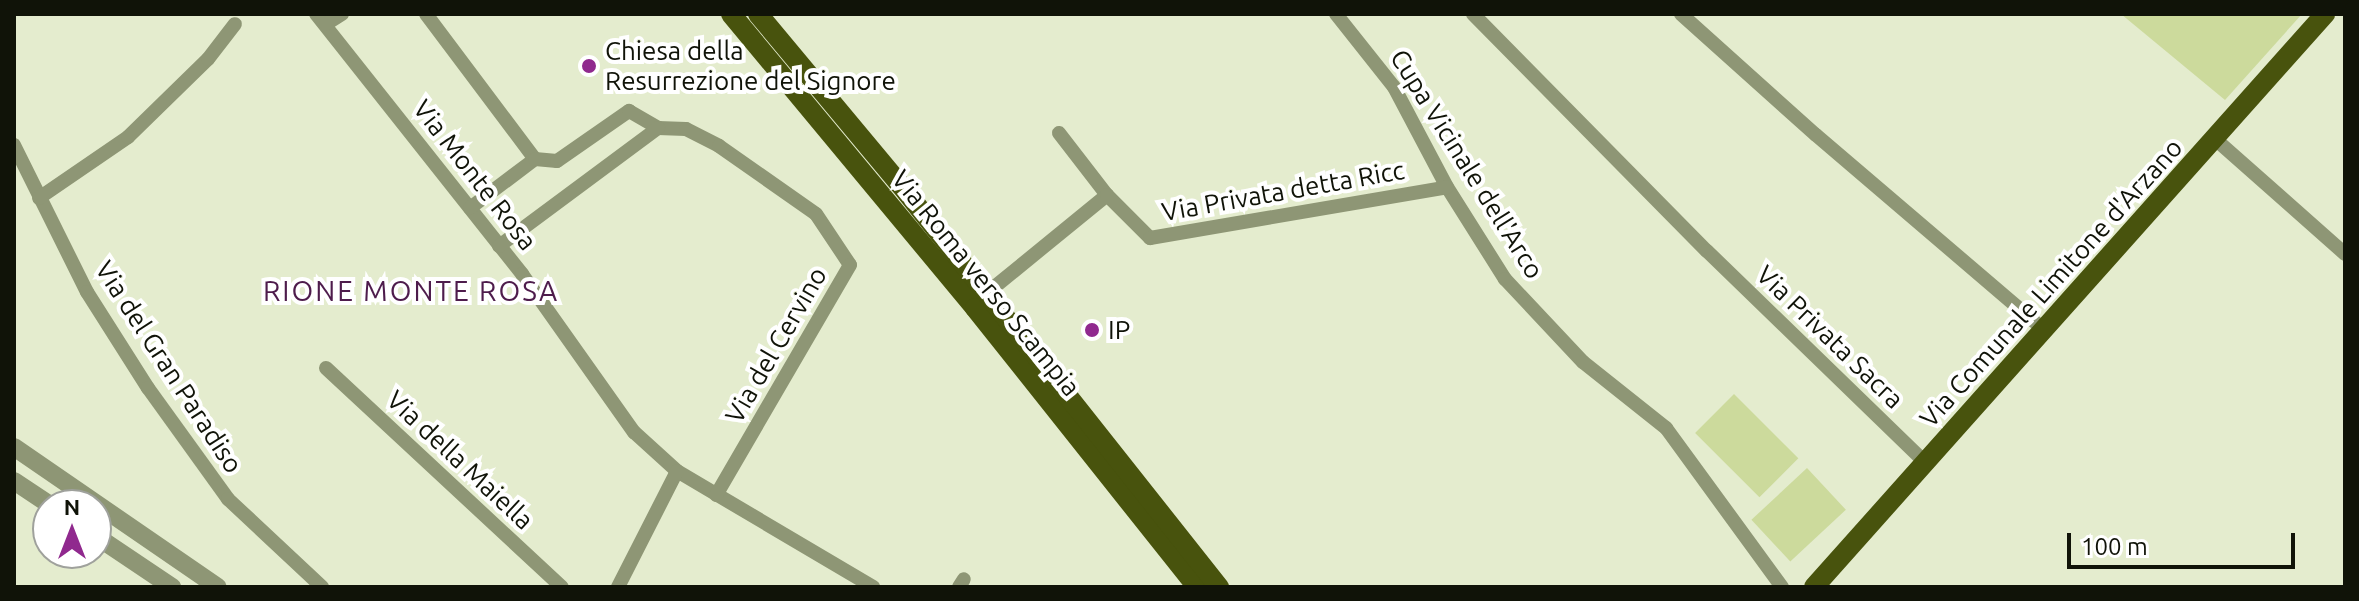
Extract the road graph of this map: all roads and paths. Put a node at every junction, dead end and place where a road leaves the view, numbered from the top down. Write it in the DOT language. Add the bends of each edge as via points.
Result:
graph roads {
  1 [pos="342,14"];
  2 [pos="426,14"];
  3 [pos="731,14"];
  4 [pos="758,14"];
  5 [pos="1336,14"];
  6 [pos="1473,14"];
  7 [pos="1681,14"];
  8 [pos="2325,14"];
  9 [pos="321,19"];
  10 [pos="235,24"];
  11 [pos="658,128"];
  12 [pos="1059,133"];
  13 [pos="2214,138"];
  14 [pos="14,145"];
  15 [pos="535,159"];
  16 [pos="1447,187"];
  17 [pos="1107,195"];
  18 [pos="39,198"];
  19 [pos="470,208"];
  20 [pos="499,246"];
  21 [pos="2345,254"];
  22 [pos="984,299"];
  23 [pos="2044,330"];
  24 [pos="326,368"];
  25 [pos="14,447"];
  26 [pos="1926,463"];
  27 [pos="677,471"];
  28 [pos="14,481"];
  29 [pos="32,493"];
  30 [pos="716,495"];
  31 [pos="112,547"];
  32 [pos="847,581"];
  33 [pos="172,587"];
  34 [pos="218,587"];
  35 [pos="322,587"];
  36 [pos="562,587"];
  37 [pos="618,587"];
  38 [pos="873,587"];
  39 [pos="1197,587"];
  40 [pos="1219,587"];
  41 [pos="1782,587"];
  42 [pos="1814,587"];
  1 -- 9 [label="street"];
  2 -- 15 [label="street"];
  3 -- 22 [label="main road, Via Roma verso Scampia"];
  4 -- 22 [label="main road, Via Roma verso Scampia"];
  5 -- 16 [label="street, Cupa Vicinale dell'Arco" via="1394,87"];
  6 -- 26 [label="street, Via Privata Sacra"];
  7 -- 23 [label="street"];
  8 -- 13 [label="main road, Via Comunale Limitone d'Arzano"];
  9 -- 19 [label="street, Via Monte Rosa"];
  10 -- 18 [label="street" via="208,59 128,137"];
  11 -- 15 [label="street" via="629,111 557,161"];
  11 -- 20 [label="street"];
  11 -- 30 [label="street, Via del Cervino" via="686,129 719,146 816,214 850,265"];
  12 -- 17 [label="street"];
  13 -- 21 [label="street"];
  13 -- 23 [label="main road, Via Comunale Limitone d'Arzano"];
  14 -- 18 [label="street, Via del Gran Paradiso"];
  15 -- 19 [label="street"];
  16 -- 17 [label="street, Via Privata detta Ricc" via="1150,238"];
  16 -- 41 [label="street, Cupa Vicinale dell'Arco" via="1505,279 1583,362 1666,428"];
  17 -- 22 [label="street"];
  18 -- 35 [label="street, Via del Gran Paradiso" via="87,292 228,499"];
  19 -- 20 [label="street, Via Monte Rosa"];
  20 -- 27 [label="street, Via Monte Rosa" via="634,432"];
  22 -- 39 [label="main road, Via Roma verso Scampia"];
  22 -- 40 [label="main road, Via Roma verso Scampia"];
  23 -- 26 [label="main road, Via Comunale Limitone d'Arzano"];
  24 -- 36 [label="street, Via della Maiella"];
  25 -- 34 [label="street"];
  26 -- 42 [label="main road, Via Comunale Limitone d'Arzano"];
  27 -- 30 [label="street, Via Monte Rosa"];
  27 -- 37 [label="street"];
  28 -- 29 [label="street"];
  30 -- 32 [label="street, Via Monte Rosa"];
  31 -- 33 [label="street"];
  32 -- 38 [label="street, Via Monte Rosa"];
}
